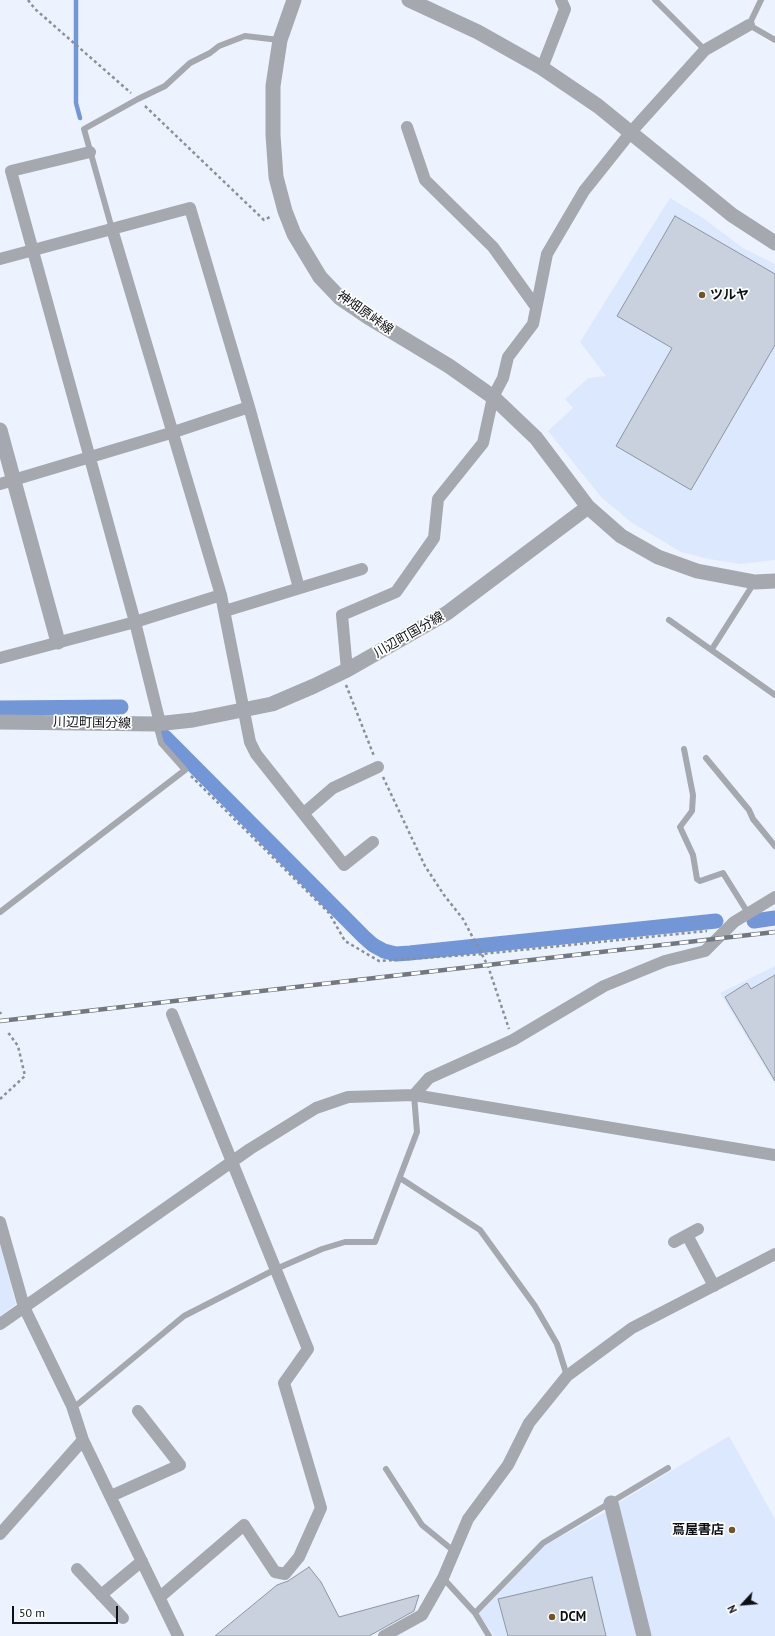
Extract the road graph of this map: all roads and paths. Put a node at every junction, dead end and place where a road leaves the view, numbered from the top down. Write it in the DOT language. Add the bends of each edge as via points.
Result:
graph roads {
  1 [pos="28,0"];
  2 [pos="294,0"];
  3 [pos="409,0"];
  4 [pos="561,0"];
  5 [pos="654,0"];
  6 [pos="761,0"];
  7 [pos="749,25"];
  8 [pos="280,40"];
  9 [pos="775,40"];
  10 [pos="705,50"];
  11 [pos="542,68"];
  12 [pos="138,99"];
  13 [pos="407,127"];
  14 [pos="631,132"];
  15 [pos="90,152"];
  16 [pos="285,211"];
  17 [pos="112,229"];
  18 [pos="775,243"];
  19 [pos="32,251"];
  20 [pos="0,259"];
  21 [pos="536,306"];
  22 [pos="493,397"];
  23 [pos="249,407"];
  24 [pos="0,430"];
  25 [pos="174,432"];
  26 [pos="89,456"];
  27 [pos="7,482"];
  28 [pos="588,507"];
  29 [pos="362,569"];
  30 [pos="775,581"];
  31 [pos="755,582"];
  32 [pos="299,588"];
  33 [pos="221,595"];
  34 [pos="225,611"];
  35 [pos="669,620"];
  36 [pos="135,622"];
  37 [pos="58,642"];
  38 [pos="712,649"];
  39 [pos="0,658"];
  40 [pos="347,670"];
  41 [pos="775,696"];
  42 [pos="243,711"];
  43 [pos="0,722"];
  44 [pos="158,723"];
  45 [pos="684,749"];
  46 [pos="706,758"];
  47 [pos="378,767"];
  48 [pos="185,770"];
  49 [pos="304,813"];
  50 [pos="374,842"];
  51 [pos="775,846"];
  52 [pos="775,897"];
  53 [pos="0,912"];
  54 [pos="748,913"];
  55 [pos="727,929"];
  56 [pos="482,954"];
  57 [pos="172,1014"];
  58 [pos="7,1030"];
  59 [pos="513,1040"];
  60 [pos="414,1095"];
  61 [pos="0,1099"];
  62 [pos="775,1155"];
  63 [pos="231,1163"];
  64 [pos="400,1178"];
  65 [pos="0,1222"];
  66 [pos="698,1229"];
  67 [pos="687,1235"];
  68 [pos="674,1242"];
  69 [pos="775,1254"];
  70 [pos="276,1269"];
  71 [pos="714,1286"];
  72 [pos="24,1307"];
  73 [pos="0,1324"];
  74 [pos="567,1376"];
  75 [pos="72,1406"];
  76 [pos="138,1411"];
  77 [pos="83,1440"];
  78 [pos="668,1468"];
  79 [pos="386,1470"];
  80 [pos="111,1496"];
  81 [pos="611,1503"];
  82 [pos="0,1534"];
  83 [pos="455,1552"];
  84 [pos="142,1561"];
  85 [pos="77,1568"];
  86 [pos="443,1578"];
  87 [pos="101,1595"];
  88 [pos="160,1597"];
  89 [pos="475,1613"];
  90 [pos="123,1618"];
  91 [pos="178,1636"];
  92 [pos="384,1636"];
  93 [pos="490,1636"];
  94 [pos="644,1636"];
  1 -- 12 [label="path" via="35,9"];
  2 -- 8 [label="street, 神畑原峠線"];
  3 -- 11 [label="street" via="478,32"];
  4 -- 11 [label="street" via="565,9"];
  5 -- 10 [label="lane"];
  6 -- 7 [label="lane"];
  7 -- 9 [label="lane"];
  7 -- 10 [label="street"];
  8 -- 12 [label="lane" via="245,36 232,41 190,63 165,86"];
  8 -- 16 [label="street, 神畑原峠線" via="273,86 273,135 276,177"];
  10 -- 14 [label="street"];
  11 -- 14 [label="street"];
  12 -- 15 [label="lane" via="84,129"];
  12 -- 16 [label="path" via="264,220"];
  13 -- 21 [label="street" via="425,180 493,247"];
  14 -- 18 [label="street" via="732,215"];
  14 -- 21 [label="street" via="584,191 547,254"];
  15 -- 17 [label="lane"];
  15 -- 19 [label="street" via="11,171"];
  16 -- 22 [label="street, 神畑原峠線" via="294,234 320,277 340,298 449,366"];
  17 -- 19 [label="street"];
  17 -- 23 [label="street" via="190,208"];
  17 -- 25 [label="street"];
  19 -- 20 [label="street"];
  19 -- 26 [label="street"];
  21 -- 22 [label="street" via="532,324 508,357 503,378"];
  22 -- 28 [label="street, 神畑原峠線" via="536,438"];
  22 -- 40 [label="street" via="483,443 438,499 434,538 396,592 342,615"];
  23 -- 25 [label="street"];
  23 -- 32 [label="street"];
  24 -- 27 [label="street"];
  25 -- 26 [label="street"];
  25 -- 33 [label="street"];
  26 -- 27 [label="street"];
  26 -- 36 [label="street"];
  27 -- 37 [label="street"];
  28 -- 31 [label="street" via="621,536 658,557 697,572"];
  28 -- 40 [label="street, 川辺町国分線" via="447,613"];
  29 -- 32 [label="street"];
  30 -- 31 [label="street"];
  31 -- 38 [label="lane"];
  32 -- 34 [label="street"];
  33 -- 34 [label="street"];
  33 -- 36 [label="street"];
  34 -- 42 [label="street"];
  35 -- 38 [label="lane"];
  36 -- 37 [label="street"];
  36 -- 44 [label="street"];
  37 -- 39 [label="street"];
  38 -- 41 [label="lane"];
  40 -- 42 [label="street, 川辺町国分線" via="272,704"];
  40 -- 47 [label="path" via="346,684"];
  42 -- 44 [label="street, 川辺町国分線"];
  42 -- 49 [label="street" via="250,742 256,754"];
  43 -- 44 [label="street, 川辺町国分線"];
  44 -- 48 [label="lane" via="162,743"];
  45 -- 54 [label="lane" via="693,795 692,811 680,827 693,855 697,879 700,881 723,873"];
  46 -- 51 [label="lane"];
  47 -- 49 [label="street" via="333,788"];
  47 -- 56 [label="path" via="425,866 463,919"];
  48 -- 53 [label="lane"];
  48 -- 56 [label="path" via="329,913 345,941 379,961"];
  49 -- 50 [label="street" via="344,865"];
  52 -- 54 [label="street"];
  54 -- 55 [label="street"];
  55 -- 56 [label="path"];
  55 -- 59 [label="street" via="705,950 665,961 604,986"];
  56 -- 59 [label="path"];
  57 -- 63 [label="street"];
  58 -- 61 [label="path" via="18,1046 25,1076"];
  59 -- 60 [label="street" via="429,1078"];
  60 -- 62 [label="street"];
  60 -- 63 [label="street" via="364,1096 334,1101 300,1117"];
  60 -- 64 [label="lane" via="417,1132"];
  63 -- 70 [label="street"];
  63 -- 72 [label="street"];
  64 -- 70 [label="lane" via="375,1242 345,1242"];
  64 -- 74 [label="lane" via="480,1230 535,1306 557,1344"];
  65 -- 72 [label="street"];
  66 -- 67 [label="street"];
  67 -- 68 [label="street"];
  67 -- 71 [label="street"];
  69 -- 71 [label="street"];
  70 -- 75 [label="lane" via="184,1316 78,1404"];
  70 -- 88 [label="street" via="308,1349 284,1382 321,1508 299,1557 285,1574 275,1572 244,1525"];
  71 -- 74 [label="street" via="632,1328"];
  72 -- 73 [label="street"];
  72 -- 75 [label="street"];
  74 -- 83 [label="street" via="529,1423 508,1465 468,1519"];
  75 -- 77 [label="street"];
  76 -- 80 [label="street" via="180,1465"];
  77 -- 80 [label="street"];
  77 -- 82 [label="street"];
  78 -- 81 [label="lane"];
  79 -- 83 [label="lane" via="422,1525"];
  80 -- 84 [label="street"];
  81 -- 89 [label="lane" via="543,1543"];
  81 -- 94 [label="street"];
  83 -- 86 [label="street"];
  84 -- 87 [label="street"];
  84 -- 88 [label="street"];
  85 -- 87 [label="street"];
  86 -- 89 [label="lane"];
  86 -- 92 [label="street" via="422,1615"];
  87 -- 90 [label="street"];
  88 -- 91 [label="street"];
  89 -- 93 [label="lane"];
}
